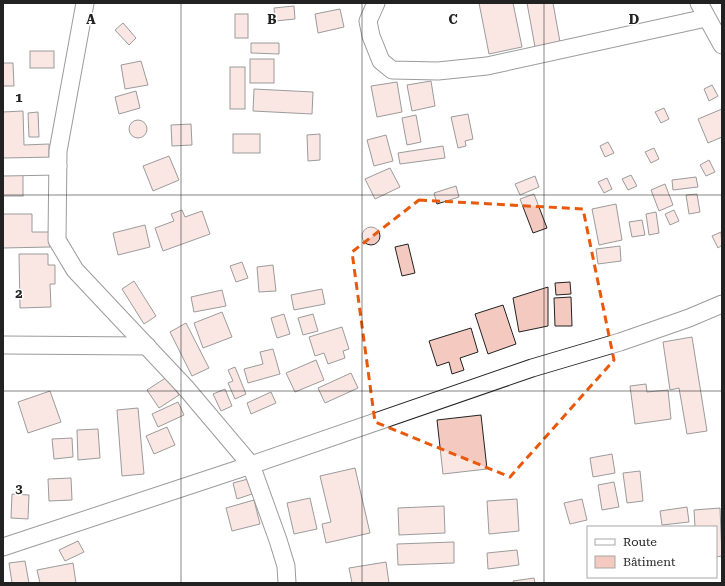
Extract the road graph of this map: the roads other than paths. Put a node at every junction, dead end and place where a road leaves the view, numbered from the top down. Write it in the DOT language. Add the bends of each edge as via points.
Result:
graph roads {
  1 [pos="85,3"];
  2 [pos="376,3"];
  3 [pos="702,10"];
  4 [pos="722,45"];
  5 [pos="58,166"];
  6 [pos="3,167"];
  7 [pos="722,304"];
  8 [pos="3,345"];
  9 [pos="147,346"];
  10 [pos="251,465"];
  11 [pos="3,547"];
  12 [pos="288,583"];
  1 -- 5 [label="street" via="58,150"];
  2 -- 3 [label="street" via="368,21 381,61 392,70 438,71 487,66"];
  3 -- 4 [label="street"];
  5 -- 6 [label="street"];
  5 -- 9 [label="street" via="57,240 75,270"];
  7 -- 10 [label="street" via="620,342 532,368"];
  8 -- 9 [label="street"];
  9 -- 10 [label="street"];
  10 -- 11 [label="street"];
  10 -- 12 [label="street" via="278,540"];
}
